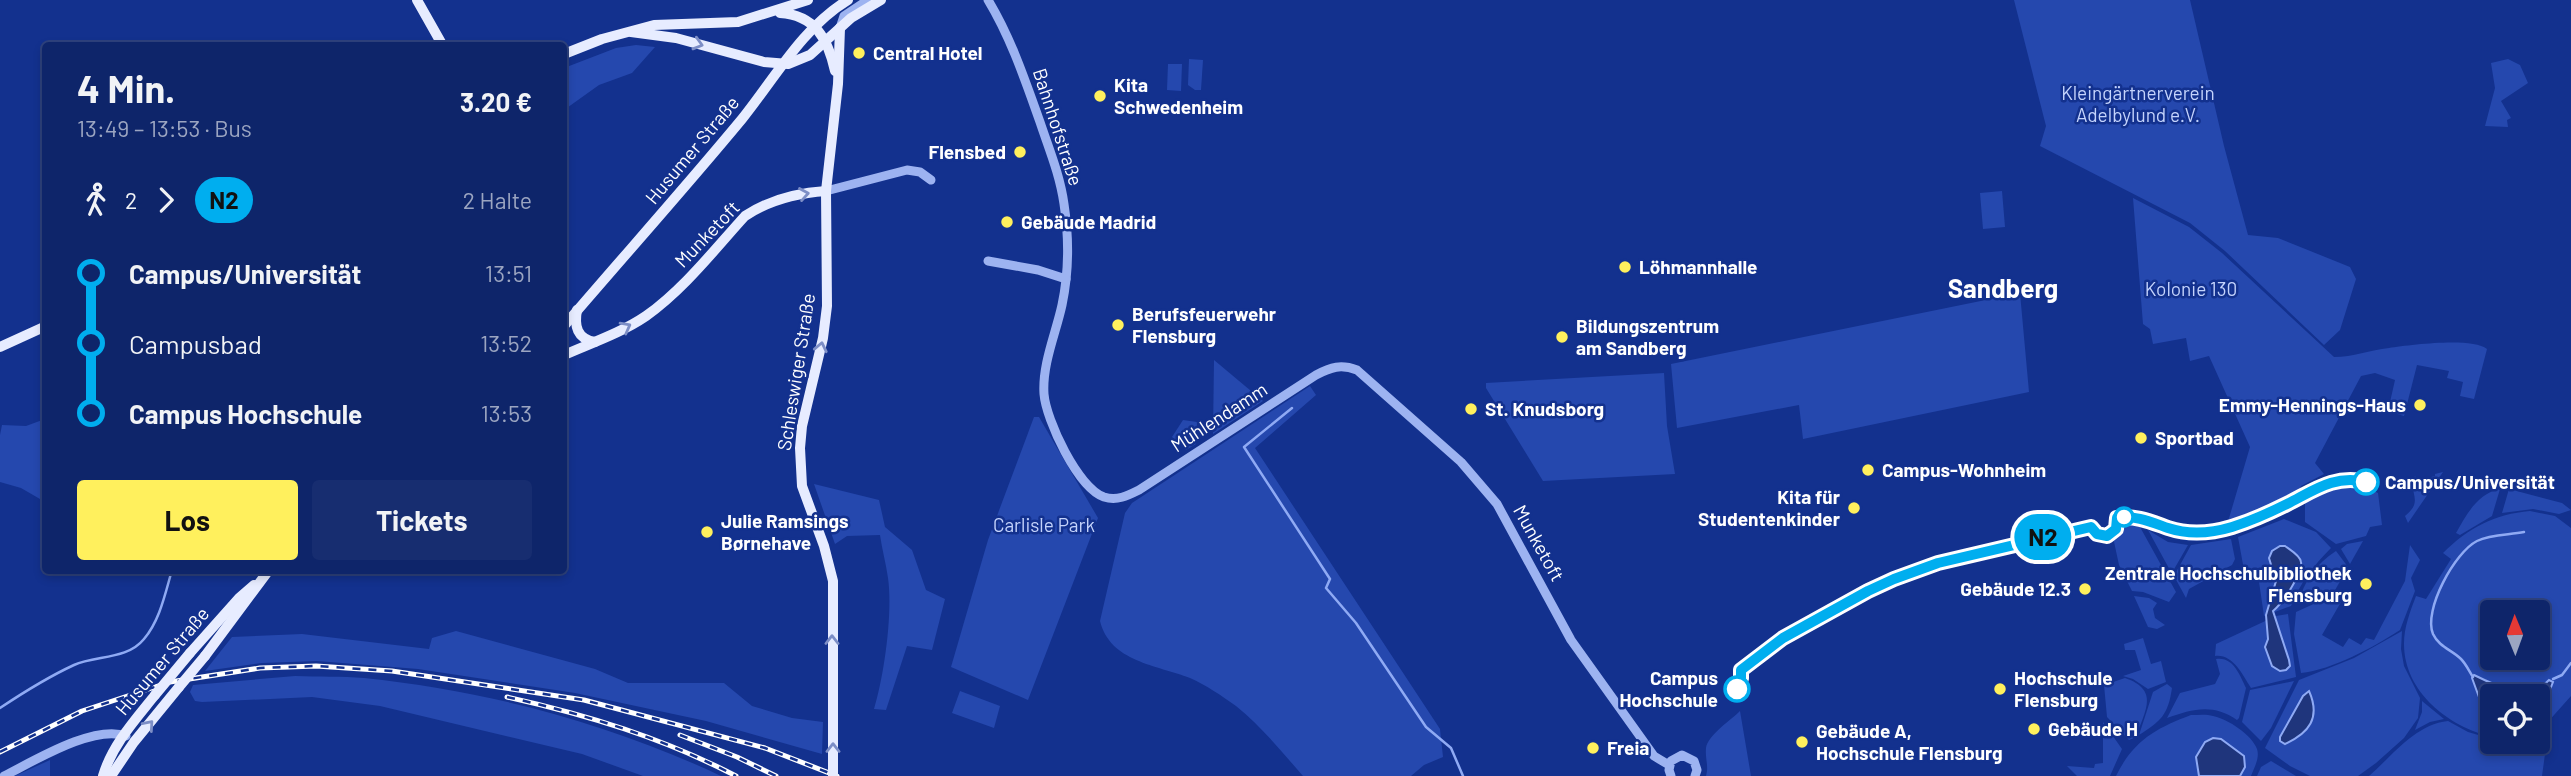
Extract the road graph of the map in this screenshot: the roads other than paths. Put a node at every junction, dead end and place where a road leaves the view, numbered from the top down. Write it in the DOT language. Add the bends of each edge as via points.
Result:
graph roads {
  1 [pos="417,0"];
  2 [pos="808,0"];
  3 [pos="848,0"];
  4 [pos="868,0"];
  5 [pos="881,0"];
  6 [pos="988,0"];
  7 [pos="772,13"];
  8 [pos="814,26"];
  9 [pos="840,28"];
  10 [pos="631,32"];
  11 [pos="441,42"];
  12 [pos="825,43"];
  13 [pos="567,53"];
  14 [pos="783,64"];
  15 [pos="838,89"];
  16 [pos="931,180"];
  17 [pos="827,185"];
  18 [pos="988,261"];
  19 [pos="1066,279"];
  20 [pos="577,310"];
  21 [pos="567,322"];
  22 [pos="42,329"];
  23 [pos="596,342"];
  24 [pos="0,347"];
  25 [pos="567,354"];
  26 [pos="1346,366"];
  27 [pos="1111,499"];
  28 [pos="266,575"];
  29 [pos="124,735"];
  30 [pos="134,743"];
  31 [pos="1669,765"];
  32 [pos="4,776"];
  33 [pos="103,776"];
  34 [pos="111,776"];
  35 [pos="833,776"];
  36 [pos="1671,776"];
  37 [pos="1695,776"];
  1 -- 11 [label="main road"];
  2 -- 7 [label="main road"];
  3 -- 8 [label="main road, Husumer Straße"];
  4 -- 9 [label="street" via="844,16"];
  5 -- 9 [label="main road"];
  6 -- 19 [label="street, Bahnhofstraße" via="1011,42 1057,170 1067,227"];
  7 -- 8 [label="main road" via="801,17"];
  7 -- 10 [label="main road" via="726,24 659,24"];
  8 -- 12 [label="main road"];
  8 -- 14 [label="main road, Husumer Straße"];
  9 -- 12 [label="main road"];
  9 -- 15 [label="main road, Schleswiger Straße"];
  10 -- 13 [label="main road"];
  10 -- 14 [label="main road, one-way"];
  12 -- 14 [label="main road" via="805,58"];
  12 -- 15 [label="main road"];
  14 -- 20 [label="main road, Husumer Straße" via="700,169"];
  15 -- 17 [label="main road, Schleswiger Straße"];
  16 -- 17 [label="street, Munketoft" via="907,170"];
  23 -- 17 [label="main road, Munketoft, one-way" via="663,303 758,207"];
  35 -- 17 [label="main road, Schleswiger Straße, one-way, bridge" via="833,581 802,486 800,458 802,426 827,306"];
  18 -- 19 [label="street"];
  19 -- 27 [label="street, Bahnhofstraße" via="1044,397 1060,440 1084,482"];
  20 -- 21 [label="main road, Husumer Straße"];
  20 -- 23 [label="main road" via="580,335"];
  22 -- 24 [label="main road"];
  23 -- 25 [label="main road, Munketoft"];
  26 -- 27 [label="street, Mühlendamm" via="1316,374 1139,490"];
  26 -- 31 [label="street, Munketoft" via="1366,376 1461,462 1497,504 1586,663 1654,756"];
  28 -- 29 [label="main road, Husumer Straße, bridge" via="190,653"];
  30 -- 28 [label="main road, Husumer Straße, one-way, bridge"];
  29 -- 30 [label="street"];
  29 -- 32 [label="street" via="92,736"];
  29 -- 33 [label="main road, Husumer Straße"];
  30 -- 34 [label="main road, Husumer Straße"];
  31 -- 36 [label="street"];
  31 -- 37 [label="street" via="1677,756 1686,755 1696,765"];
}
